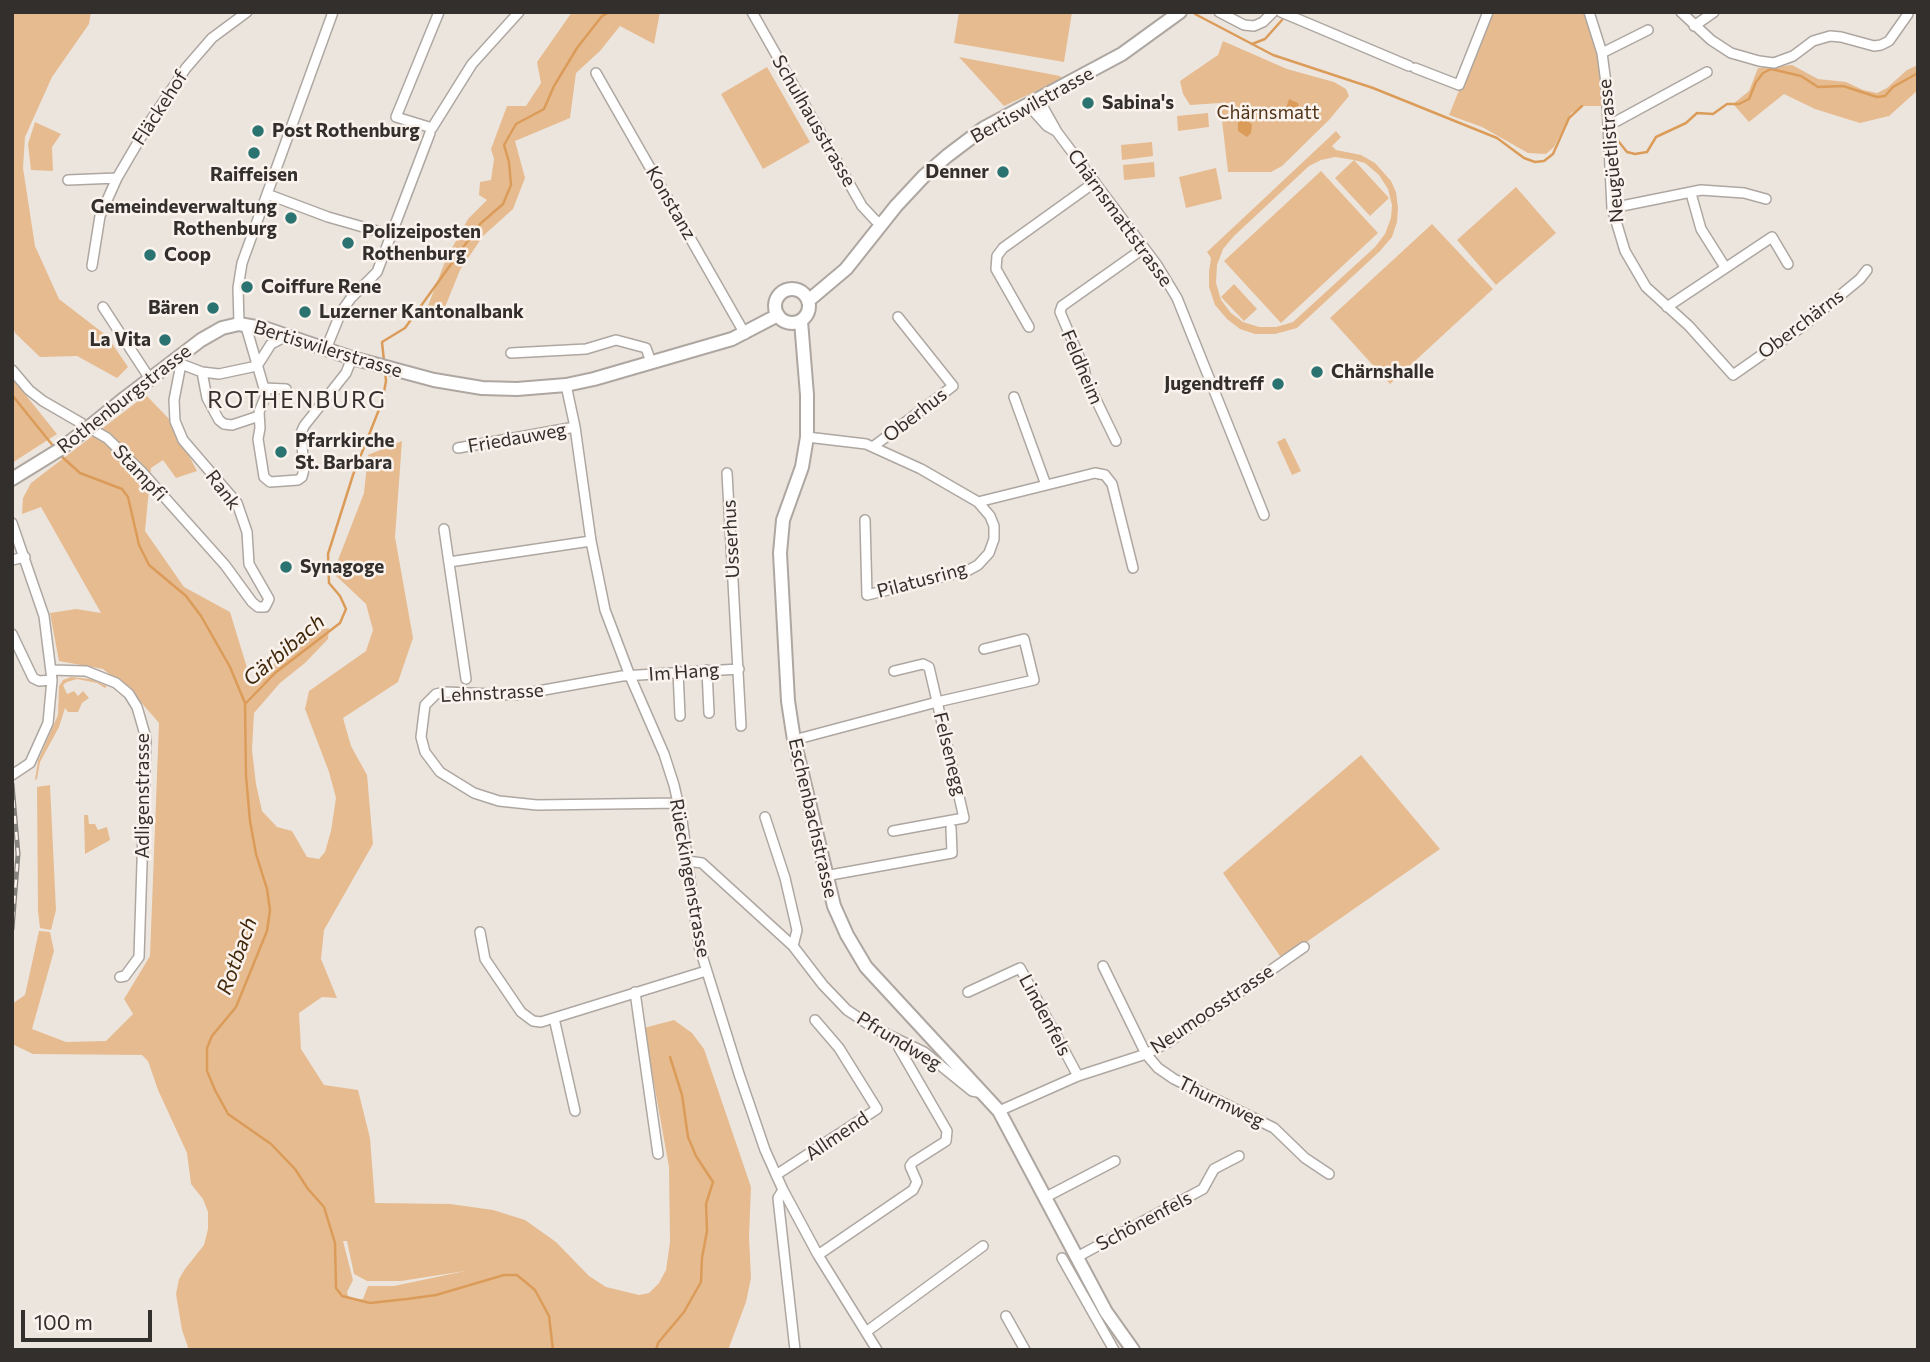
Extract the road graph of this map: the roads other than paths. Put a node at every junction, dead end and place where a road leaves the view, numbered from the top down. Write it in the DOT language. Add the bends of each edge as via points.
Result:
graph roads {
  1 [pos="247,12"];
  2 [pos="333,12"];
  3 [pos="439,12"];
  4 [pos="752,12"];
  5 [pos="1180,12"];
  6 [pos="1219,12"];
  7 [pos="1273,12"];
  8 [pos="1281,12"];
  9 [pos="1488,12"];
  10 [pos="1589,12"];
  11 [pos="1681,12"];
  12 [pos="1714,12"];
  13 [pos="517,13"];
  14 [pos="1908,14"];
  15 [pos="1694,26"];
  16 [pos="1648,30"];
  17 [pos="1602,53"];
  18 [pos="1707,72"];
  19 [pos="596,73"];
  20 [pos="1033,102"];
  21 [pos="1608,124"];
  22 [pos="431,130"];
  23 [pos="117,178"];
  24 [pos="68,180"];
  25 [pos="1095,182"];
  26 [pos="267,194"];
  27 [pos="1692,197"];
  28 [pos="1766,199"];
  29 [pos="1612,208"];
  30 [pos="882,224"];
  31 [pos="391,235"];
  32 [pos="1144,248"];
  33 [pos="1788,264"];
  34 [pos="92,267"];
  35 [pos="1725,267"];
  36 [pos="1867,270"];
  37 [pos="808,301"];
  38 [pos="103,307"];
  39 [pos="1667,307"];
  40 [pos="778,315"];
  41 [pos="898,317"];
  42 [pos="801,321"];
  43 [pos="1030,327"];
  44 [pos="245,331"];
  45 [pos="746,334"];
  46 [pos="275,340"];
  47 [pos="326,349"];
  48 [pos="512,353"];
  49 [pos="352,358"];
  50 [pos="179,360"];
  51 [pos="651,362"];
  52 [pos="254,367"];
  53 [pos="12,370"];
  54 [pos="202,372"];
  55 [pos="1733,375"];
  56 [pos="146,382"];
  57 [pos="566,385"];
  58 [pos="264,388"];
  59 [pos="286,389"];
  60 [pos="1014,397"];
  61 [pos="259,414"];
  62 [pos="575,427"];
  63 [pos="807,437"];
  64 [pos="1116,441"];
  65 [pos="874,446"];
  66 [pos="458,448"];
  67 [pos="727,473"];
  68 [pos="14,478"];
  69 [pos="1046,485"];
  70 [pos="978,502"];
  71 [pos="1264,516"];
  72 [pos="865,520"];
  73 [pos="12,523"];
  74 [pos="444,529"];
  75 [pos="591,541"];
  76 [pos="25,557"];
  77 [pos="12,560"];
  78 [pos="449,562"];
  79 [pos="225,565"];
  80 [pos="1133,568"];
  81 [pos="735,604"];
  82 [pos="12,634"];
  83 [pos="984,649"];
  84 [pos="739,668"];
  85 [pos="707,670"];
  86 [pos="678,671"];
  87 [pos="894,671"];
  88 [pos="52,675"];
  89 [pos="629,676"];
  90 [pos="466,679"];
  91 [pos="937,702"];
  92 [pos="709,713"];
  93 [pos="680,716"];
  94 [pos="741,726"];
  95 [pos="794,740"];
  96 [pos="17,772"];
  97 [pos="679,803"];
  98 [pos="765,817"];
  99 [pos="951,828"];
  100 [pos="893,831"];
  101 [pos="687,861"];
  102 [pos="825,876"];
  103 [pos="480,932"];
  104 [pos="793,946"];
  105 [pos="1304,947"];
  106 [pos="1103,966"];
  107 [pos="706,971"];
  108 [pos="120,977"];
  109 [pos="635,992"];
  110 [pos="968,992"];
  111 [pos="554,1018"];
  112 [pos="815,1020"];
  113 [pos="898,1040"];
  114 [pos="1146,1054"];
  115 [pos="1077,1076"];
  116 [pos="985,1093"];
  117 [pos="575,1111"];
  118 [pos="999,1111"];
  119 [pos="658,1154"];
  120 [pos="1238,1156"];
  121 [pos="1115,1161"];
  122 [pos="1329,1174"];
  123 [pos="776,1175"];
  124 [pos="783,1190"];
  125 [pos="1046,1197"];
  126 [pos="983,1246"];
  127 [pos="818,1255"];
  128 [pos="1077,1257"];
  129 [pos="1062,1258"];
  130 [pos="1006,1316"];
  131 [pos="866,1332"];
  132 [pos="795,1350"];
  133 [pos="877,1350"];
  134 [pos="1025,1350"];
  135 [pos="1114,1350"];
  136 [pos="1133,1350"];
  1 -- 23 [label="street, Fläckehof" via="212,38 186,68"];
  2 -- 26 [label="street"];
  3 -- 22 [label="street" via="396,117"];
  4 -- 30 [label="street, Schulhausstrasse" via="862,206"];
  5 -- 20 [label="main road, Bertiswilstrasse" via="1122,54"];
  6 -- 7 [label="street" via="1254,26"];
  8 -- 9 [label="street" via="1459,85"];
  10 -- 17 [label="street, Neugüetlistrasse"];
  11 -- 15 [label="street"];
  12 -- 15 [label="street"];
  13 -- 22 [label="street" via="472,64"];
  14 -- 15 [label="street" via="1881,45 1830,36 1774,63 1731,53"];
  16 -- 17 [label="street"];
  17 -- 21 [label="street, Neugüetlistrasse"];
  18 -- 21 [label="street"];
  19 -- 45 [label="street, Konstanz"];
  20 -- 25 [label="street, Chärnsmattstrasse" via="1047,126 1057,132"];
  20 -- 30 [label="main road, Bertiswilstrasse" via="984,128 947,156"];
  21 -- 29 [label="street, Neugüetlistrasse"];
  22 -- 31 [label="street"];
  23 -- 24 [label="street"];
  23 -- 34 [label="street, Fläckehof" via="100,216"];
  25 -- 32 [label="street, Chärnsmattstrasse"];
  25 -- 43 [label="street, Feldheim" via="996,256 996,269"];
  26 -- 31 [label="street"];
  26 -- 44 [label="street" via="240,271"];
  27 -- 35 [label="street" via="1701,229"];
  28 -- 29 [label="street" via="1701,190"];
  29 -- 39 [label="street, Neugüetlistrasse" via="1634,271"];
  30 -- 37 [label="main road, Bertiswilstrasse" via="846,269"];
  31 -- 47 [label="street" via="377,272 341,312"];
  32 -- 64 [label="street, Feldheim" via="1062,306 1060,312"];
  32 -- 71 [label="street, Chärnsmattstrasse" via="1177,298"];
  33 -- 35 [label="street" via="1772,237"];
  35 -- 39 [label="street"];
  36 -- 55 [label="street, Oberchärns" via="1803,326"];
  37 -- 40 [label="main road" via="799,291 785,291 776,301"];
  37 -- 42 [label="main road" via="808,312"];
  38 -- 56 [label="street"];
  39 -- 55 [label="street, Neugüetlistrasse"];
  40 -- 42 [label="main road" via="788,323"];
  40 -- 45 [label="main road"];
  41 -- 65 [label="street, Oberhus" via="953,386"];
  42 -- 63 [label="main road, Eschenbachstrasse"];
  44 -- 47 [label="main road, Bertiswilerstrasse" via="267,329"];
  44 -- 50 [label="main road, Rothenburgstrasse" via="212,332"];
  44 -- 52 [label="street"];
  45 -- 51 [label="main road"];
  46 -- 52 [label="street"];
  47 -- 49 [label="main road, Bertiswilerstrasse"];
  48 -- 51 [label="street" via="586,349 616,340 646,348"];
  49 -- 57 [label="main road, Bertiswilerstrasse" via="482,388"];
  49 -- 61 [label="street" via="346,373 304,426 304,469 298,480 270,482 264,477"];
  50 -- 54 [label="street"];
  50 -- 56 [label="main road, Rothenburgstrasse"];
  50 -- 79 [label="street, Rank" via="175,422 183,440 237,503 247,532 248,564 269,599 265,607 252,602"];
  51 -- 57 [label="main road"];
  52 -- 54 [label="street" via="219,374"];
  52 -- 58 [label="street"];
  53 -- 79 [label="street, Stampfi" via="43,401 107,438"];
  54 -- 61 [label="street" via="207,398 224,424 239,424"];
  56 -- 68 [label="main road, Rothenburgstrasse, bridge" via="59,450"];
  57 -- 62 [label="street, Rüeckingenstrasse"];
  58 -- 59 [label="street"];
  58 -- 61 [label="street"];
  60 -- 69 [label="street"];
  62 -- 66 [label="street, Friedauweg"];
  62 -- 75 [label="street, Rüeckingenstrasse"];
  63 -- 65 [label="street"];
  63 -- 95 [label="main road, Eschenbachstrasse" via="780,544"];
  65 -- 70 [label="street"];
  67 -- 81 [label="street, Usserhus"];
  69 -- 70 [label="street"];
  69 -- 80 [label="street" via="1095,473 1105,475 1112,484"];
  70 -- 72 [label="street, Pilatusring" via="994,526 989,554 978,565 867,594"];
  73 -- 76 [label="street"];
  74 -- 78 [label="street"];
  75 -- 78 [label="street"];
  75 -- 89 [label="street, Rüeckingenstrasse" via="609,624"];
  76 -- 77 [label="street"];
  76 -- 88 [label="street" via="44,616"];
  78 -- 90 [label="street"];
  81 -- 84 [label="street, Im Hang"];
  82 -- 88 [label="street" via="33,678 39,681"];
  83 -- 91 [label="street, Felsenegg" via="1024,639 1034,680"];
  84 -- 85 [label="street, Im Hang"];
  84 -- 94 [label="street, Im Hang"];
  85 -- 86 [label="street, Im Hang"];
  85 -- 92 [label="street"];
  86 -- 89 [label="street, Im Hang"];
  86 -- 93 [label="street"];
  87 -- 91 [label="street, Felsenegg" via="926,665"];
  88 -- 96 [label="street" via="48,723 30,763"];
  88 -- 108 [label="street, Adligenstrasse" via="86,671 116,682 137,707 146,738 139,957"];
  89 -- 97 [label="street, Rüeckingenstrasse" via="664,754"];
  89 -- 97 [label="street, Lehnstrasse" via="516,695 436,694 424,710 421,737 425,752 451,781 499,801 537,805"];
  91 -- 95 [label="street, Felsenegg"];
  91 -- 100 [label="street, Felsenegg" via="964,818"];
  95 -- 102 [label="main road, Eschenbachstrasse"];
  97 -- 101 [label="street, Rüeckingenstrasse"];
  98 -- 104 [label="street" via="797,930"];
  99 -- 102 [label="street" via="953,853"];
  101 -- 104 [label="street, Pfrundweg" via="702,863"];
  101 -- 107 [label="street, Rüeckingenstrasse"];
  102 -- 116 [label="main road, Eschenbachstrasse" via="847,935 866,967"];
  103 -- 111 [label="street" via="485,960 521,1012 533,1021"];
  104 -- 113 [label="street, Pfrundweg" via="847,1010"];
  105 -- 114 [label="street, Neumoosstrasse"];
  106 -- 114 [label="street"];
  107 -- 109 [label="street"];
  107 -- 123 [label="street, Rüeckingenstrasse"];
  109 -- 111 [label="street"];
  109 -- 119 [label="street"];
  110 -- 115 [label="street, Lindenfels" via="1020,968"];
  111 -- 117 [label="street"];
  112 -- 123 [label="street, Allmend" via="839,1048 877,1109"];
  113 -- 116 [label="street, Pfrundweg" via="924,1052 972,1091"];
  113 -- 127 [label="street" via="948,1136 910,1166 917,1182 913,1190"];
  114 -- 115 [label="street, Neumoosstrasse"];
  114 -- 122 [label="street, Thurmweg" via="1174,1079 1273,1128"];
  115 -- 118 [label="street, Neumoosstrasse"];
  116 -- 118 [label="main road, Eschenbachstrasse"];
  118 -- 125 [label="main road, Eschenbachstrasse"];
  120 -- 128 [label="street, Schönenfels" via="1211,1171 1203,1189"];
  121 -- 125 [label="street"];
  123 -- 124 [label="street, Rüeckingenstrasse"];
  124 -- 127 [label="street, Rüeckingenstrasse"];
  124 -- 132 [label="street" via="778,1198"];
  125 -- 128 [label="main road, Eschenbachstrasse"];
  126 -- 131 [label="street"];
  127 -- 131 [label="street, Rüeckingenstrasse"];
  128 -- 136 [label="main road, Eschenbachstrasse" via="1106,1312"];
  129 -- 135 [label="street"];
  130 -- 134 [label="street"];
  131 -- 133 [label="street, Rüeckingenstrasse"];
}
